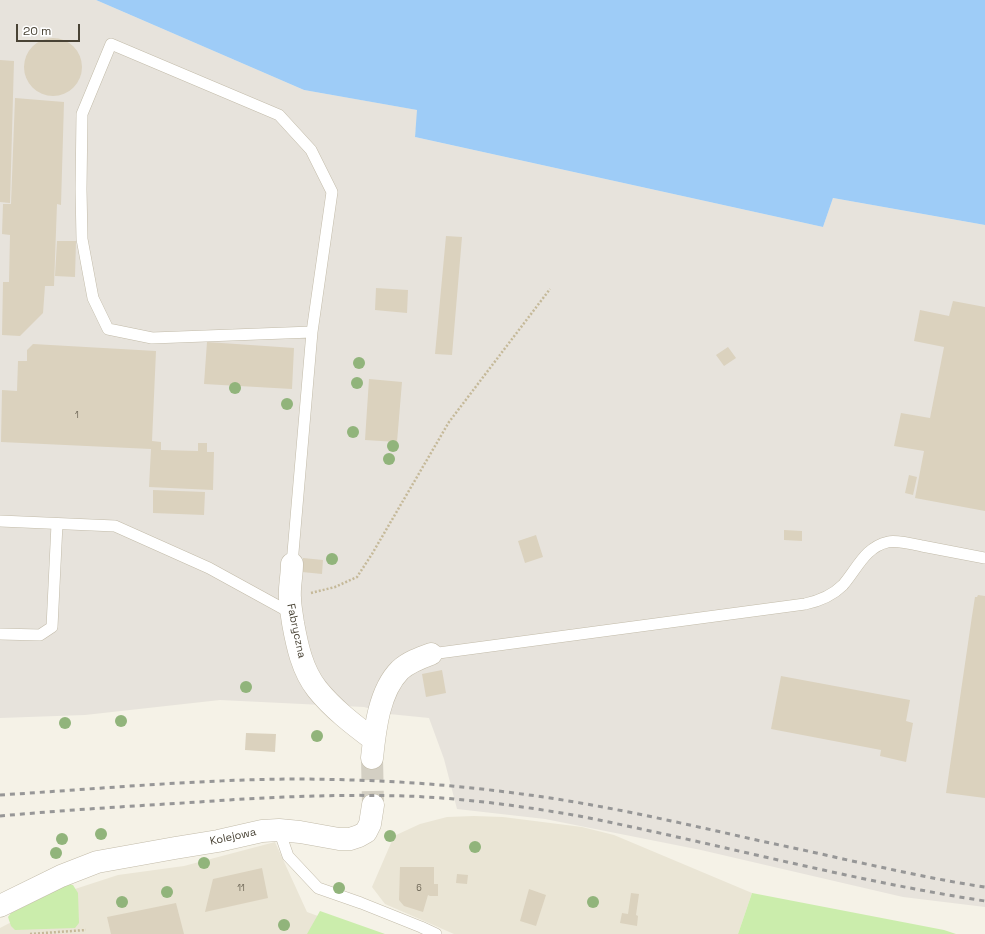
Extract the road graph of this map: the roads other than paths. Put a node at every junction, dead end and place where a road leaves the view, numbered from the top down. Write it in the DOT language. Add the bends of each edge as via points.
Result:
graph roads {
  1 [pos="312,332"];
  2 [pos="0,521"];
  3 [pos="57,524"];
  4 [pos="985,558"];
  5 [pos="292,564"];
  6 [pos="290,606"];
  7 [pos="0,634"];
  8 [pos="431,654"];
  9 [pos="373,805"];
  10 [pos="279,830"];
  11 [pos="0,906"];
  12 [pos="436,934"];
  1 -- 1 [label="lane" via="152,338 108,329 93,298 82,239 81,189 82,114 111,44 279,115 311,150 332,192"];
  1 -- 5 [label="lane"];
  2 -- 3 [label="lane"];
  3 -- 6 [label="lane" via="115,526"];
  3 -- 7 [label="lane" via="52,627 40,635"];
  4 -- 8 [label="lane" via="889,542 875,547 842,586 819,601"];
  5 -- 6 [label="street, Fabryczna"];
  6 -- 8 [label="street, Fabryczna" via="298,647 309,676 373,749 382,702 393,679 401,669"];
  9 -- 10 [label="street" via="366,832 350,839"];
  10 -- 11 [label="street, Kolejowa" via="97,862 61,876"];
  10 -- 12 [label="lane" via="288,856 318,888"];
}
